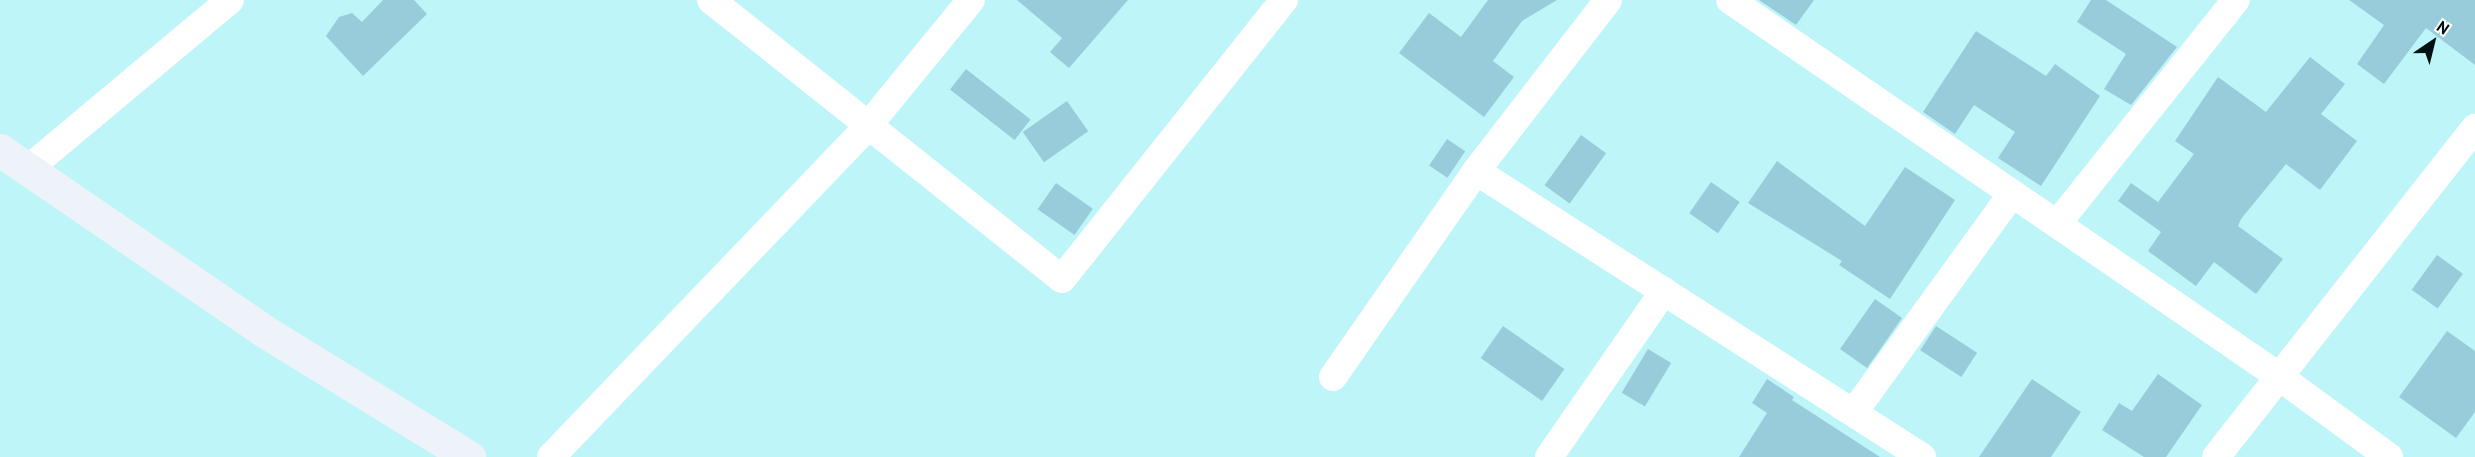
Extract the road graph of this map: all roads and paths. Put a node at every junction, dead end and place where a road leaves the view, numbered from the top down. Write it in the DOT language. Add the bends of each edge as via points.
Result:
graph roads {
  1 [pos="230,0"];
  2 [pos="711,0"];
  3 [pos="971,0"];
  4 [pos="1284,0"];
  5 [pos="1608,0"];
  6 [pos="1730,0"];
  7 [pos="2236,0"];
  8 [pos="867,127"];
  9 [pos="2471,141"];
  10 [pos="0,150"];
  11 [pos="28,169"];
  12 [pos="1476,171"];
  13 [pos="2012,194"];
  14 [pos="2057,224"];
  15 [pos="1664,291"];
  16 [pos="2277,375"];
  17 [pos="1333,377"];
  18 [pos="1854,412"];
  19 [pos="469,457"];
  20 [pos="551,457"];
  21 [pos="1549,457"];
  22 [pos="1922,457"];
  23 [pos="2216,457"];
  24 [pos="2389,457"];
  1 -- 11 [label="street"];
  2 -- 8 [label="street"];
  3 -- 8 [label="street"];
  4 -- 8 [label="street" via="1062,279"];
  5 -- 12 [label="street"];
  6 -- 13 [label="street"];
  7 -- 14 [label="street"];
  8 -- 20 [label="street"];
  9 -- 16 [label="street"];
  10 -- 11 [label="street"];
  11 -- 19 [label="street" via="264,332"];
  12 -- 15 [label="street"];
  12 -- 17 [label="street"];
  13 -- 14 [label="street"];
  13 -- 18 [label="street"];
  14 -- 16 [label="street"];
  15 -- 18 [label="street"];
  15 -- 21 [label="street"];
  16 -- 23 [label="street"];
  16 -- 24 [label="street"];
  18 -- 22 [label="street"];
}
